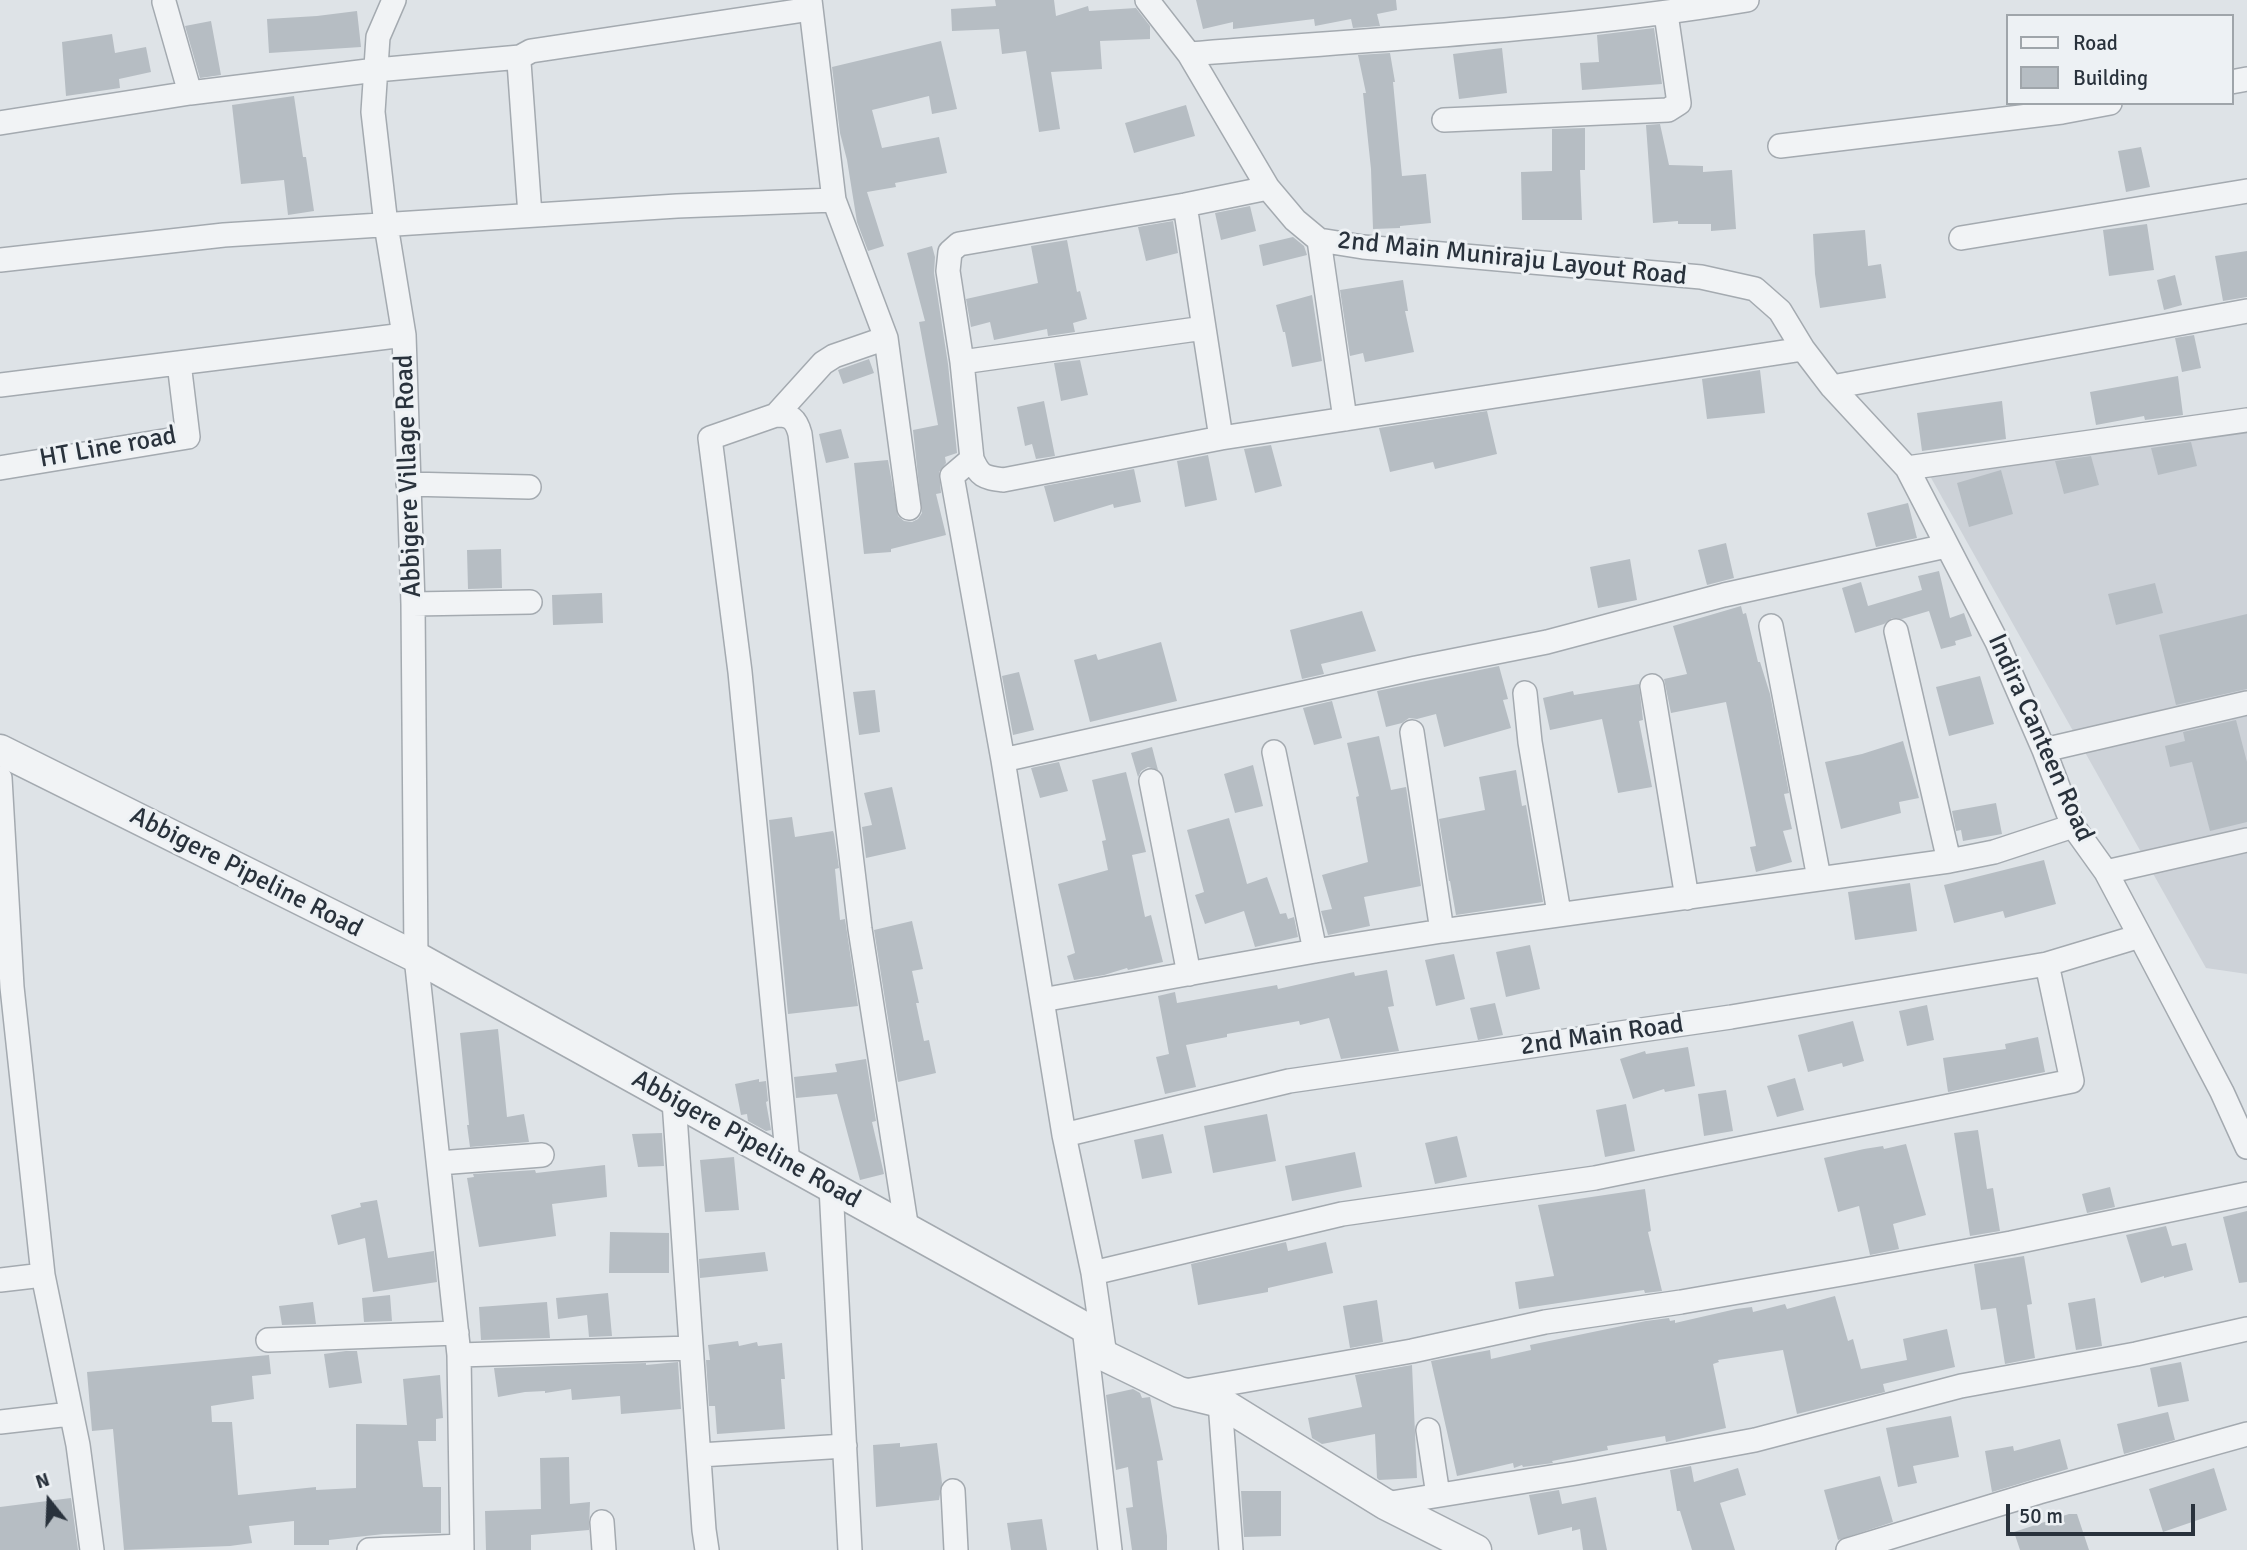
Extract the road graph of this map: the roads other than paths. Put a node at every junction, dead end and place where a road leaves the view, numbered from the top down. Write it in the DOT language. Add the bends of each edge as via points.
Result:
graph roads {
  1 [pos="394,0"];
  2 [pos="1147,0"];
  3 [pos="1747,0"];
  4 [pos="164,2"];
  5 [pos="810,4"];
  6 [pos="1656,10"];
  7 [pos="1189,54"];
  8 [pos="520,57"];
  9 [pos="376,70"];
  10 [pos="190,93"];
  11 [pos="2098,105"];
  12 [pos="1444,120"];
  13 [pos="0,123"];
  14 [pos="1780,146"];
  15 [pos="1268,188"];
  16 [pos="2247,191"];
  17 [pos="834,200"];
  18 [pos="1185,205"];
  19 [pos="530,215"];
  20 [pos="386,225"];
  21 [pos="1961,238"];
  22 [pos="1319,240"];
  23 [pos="0,260"];
  24 [pos="2247,310"];
  25 [pos="1204,328"];
  26 [pos="404,335"];
  27 [pos="886,338"];
  28 [pos="1803,349"];
  29 [pos="962,362"];
  30 [pos="179,363"];
  31 [pos="0,385"];
  32 [pos="1832,387"];
  33 [pos="776,415"];
  34 [pos="1345,419"];
  35 [pos="2247,420"];
  36 [pos="1221,438"];
  37 [pos="972,459"];
  38 [pos="0,468"];
  39 [pos="1907,468"];
  40 [pos="408,484"];
  41 [pos="529,487"];
  42 [pos="909,508"];
  43 [pos="1947,546"];
  44 [pos="530,602"];
  45 [pos="414,604"];
  46 [pos="1771,626"];
  47 [pos="1896,631"];
  48 [pos="1653,687"];
  49 [pos="1525,693"];
  50 [pos="2247,703"];
  51 [pos="1412,732"];
  52 [pos="0,750"];
  53 [pos="2045,750"];
  54 [pos="1274,752"];
  55 [pos="1003,760"];
  56 [pos="0,778"];
  57 [pos="1151,781"];
  58 [pos="2074,827"];
  59 [pos="2247,840"];
  60 [pos="1949,861"];
  61 [pos="2106,872"];
  62 [pos="1819,878"];
  63 [pos="1687,898"];
  64 [pos="1559,914"];
  65 [pos="1442,931"];
  66 [pos="2140,936"];
  67 [pos="1314,951"];
  68 [pos="416,957"];
  69 [pos="2047,964"];
  70 [pos="1189,974"];
  71 [pos="1042,1000"];
  72 [pos="674,1101"];
  73 [pos="1064,1135"];
  74 [pos="2247,1147"];
  75 [pos="542,1155"];
  76 [pos="439,1163"];
  77 [pos="788,1163"];
  78 [pos="831,1188"];
  79 [pos="2247,1194"];
  80 [pos="907,1230"];
  81 [pos="1093,1273"];
  82 [pos="43,1275"];
  83 [pos="0,1280"];
  84 [pos="1084,1328"];
  85 [pos="2247,1329"];
  86 [pos="268,1339"];
  87 [pos="458,1344"];
  88 [pos="691,1348"];
  89 [pos="1105,1356"];
  90 [pos="1179,1392"];
  91 [pos="1220,1402"];
  92 [pos="70,1414"];
  93 [pos="0,1422"];
  94 [pos="1428,1430"];
  95 [pos="2247,1434"];
  96 [pos="845,1446"];
  97 [pos="700,1455"];
  98 [pos="953,1491"];
  99 [pos="1438,1495"];
  100 [pos="1385,1504"];
  101 [pos="602,1522"];
  102 [pos="462,1548"];
  103 [pos="93,1550"];
  104 [pos="369,1550"];
  105 [pos="604,1550"];
  106 [pos="707,1550"];
  107 [pos="850,1550"];
  108 [pos="956,1550"];
  109 [pos="1110,1550"];
  110 [pos="1231,1550"];
  111 [pos="1476,1550"];
  112 [pos="1848,1550"];
  1 -- 9 [label="street, Abbigere Village Road" via="378,37"];
  2 -- 7 [label="street, 2nd Main Muniraju Layout Road"];
  3 -- 6 [label="street"];
  4 -- 10 [label="street"];
  5 -- 8 [label="street" via="531,51"];
  5 -- 17 [label="street"];
  6 -- 7 [label="street" via="1565,24"];
  6 -- 12 [label="street" via="1679,103 1674,108"];
  7 -- 15 [label="street, 2nd Main Muniraju Layout Road"];
  8 -- 9 [label="street"];
  8 -- 19 [label="street"];
  9 -- 10 [label="street"];
  9 -- 20 [label="street, Abbigere Village Road" via="373,112"];
  10 -- 13 [label="street"];
  11 -- 14 [label="street"];
  15 -- 18 [label="street"];
  15 -- 22 [label="street, 2nd Main Muniraju Layout Road"];
  16 -- 21 [label="street"];
  17 -- 19 [label="street"];
  17 -- 27 [label="street"];
  18 -- 25 [label="street"];
  18 -- 29 [label="street" via="959,244 950,252 948,271"];
  19 -- 20 [label="street"];
  20 -- 23 [label="street" via="224,235"];
  20 -- 26 [label="street, Abbigere Village Road"];
  22 -- 28 [label="street, 2nd Main Muniraju Layout Road" via="1701,278 1755,289 1780,311"];
  22 -- 34 [label="street"];
  24 -- 32 [label="street"];
  25 -- 29 [label="street"];
  25 -- 36 [label="street"];
  26 -- 30 [label="street"];
  26 -- 40 [label="street, Abbigere Village Road"];
  27 -- 33 [label="street" via="823,363"];
  27 -- 42 [label="street"];
  28 -- 32 [label="street, Indira Canteen Road"];
  28 -- 34 [label="street"];
  29 -- 37 [label="street"];
  30 -- 31 [label="street"];
  30 -- 38 [label="street, HT Line road" via="188,437"];
  32 -- 39 [label="street, Indira Canteen Road"];
  33 -- 77 [label="street" via="710,438 740,672"];
  33 -- 80 [label="street" via="796,421 800,433 860,929"];
  34 -- 36 [label="street"];
  35 -- 39 [label="street"];
  36 -- 37 [label="street" via="1003,480 985,477"];
  37 -- 55 [label="street" via="952,475"];
  39 -- 43 [label="street, Indira Canteen Road"];
  40 -- 41 [label="street"];
  40 -- 45 [label="street, Abbigere Village Road"];
  43 -- 53 [label="street, Indira Canteen Road"];
  43 -- 55 [label="street" via="1724,595 1547,642"];
  44 -- 45 [label="street"];
  45 -- 68 [label="street, Abbigere Village Road"];
  46 -- 62 [label="street"];
  47 -- 60 [label="street"];
  48 -- 63 [label="street"];
  49 -- 64 [label="street"];
  50 -- 53 [label="street"];
  51 -- 65 [label="street"];
  52 -- 68 [label="street, Abbigere Pipeline Road"];
  53 -- 58 [label="street, Indira Canteen Road"];
  54 -- 67 [label="street"];
  55 -- 71 [label="street"];
  56 -- 82 [label="street" via="12,987"];
  57 -- 70 [label="street"];
  58 -- 60 [label="street"];
  58 -- 61 [label="street, Indira Canteen Road"];
  59 -- 61 [label="street"];
  60 -- 62 [label="street"];
  61 -- 66 [label="street, Indira Canteen Road"];
  62 -- 63 [label="street"];
  63 -- 64 [label="street"];
  64 -- 65 [label="street"];
  65 -- 67 [label="street"];
  66 -- 69 [label="street, 2nd Main Road"];
  66 -- 74 [label="street, Indira Canteen Road"];
  67 -- 70 [label="street"];
  68 -- 72 [label="street, Abbigere Pipeline Road"];
  68 -- 76 [label="street, Abbigere Village Road"];
  69 -- 73 [label="street, 2nd Main Road" via="1653,1029 1289,1081"];
  69 -- 81 [label="street" via="2072,1082 1595,1178 1342,1214"];
  70 -- 71 [label="street"];
  71 -- 73 [label="street"];
  72 -- 77 [label="street, Abbigere Pipeline Road"];
  72 -- 88 [label="street"];
  73 -- 81 [label="street"];
  75 -- 76 [label="street"];
  76 -- 87 [label="street, Abbigere Village Road"];
  77 -- 78 [label="street, Abbigere Pipeline Road"];
  78 -- 80 [label="street, Abbigere Pipeline Road"];
  78 -- 96 [label="street"];
  79 -- 90 [label="street" via="1906,1263 1545,1322"];
  80 -- 84 [label="street, Abbigere Pipeline Road"];
  81 -- 89 [label="street"];
  82 -- 83 [label="street"];
  82 -- 92 [label="street"];
  84 -- 89 [label="street, Abbigere Pipeline Road"];
  84 -- 109 [label="street"];
  85 -- 99 [label="street" via="1961,1386 1755,1440"];
  86 -- 87 [label="street"];
  87 -- 88 [label="street"];
  87 -- 102 [label="street, Abbigere Village Road"];
  88 -- 97 [label="street"];
  89 -- 90 [label="street, Abbigere Pipeline Road"];
  90 -- 91 [label="street, Abbigere Pipeline Road"];
  91 -- 100 [label="street, Abbigere Pipeline Road"];
  91 -- 110 [label="street"];
  92 -- 93 [label="street"];
  92 -- 103 [label="street"];
  94 -- 99 [label="street"];
  95 -- 112 [label="street"];
  96 -- 97 [label="street"];
  96 -- 107 [label="street"];
  97 -- 106 [label="street"];
  98 -- 108 [label="street"];
  99 -- 100 [label="street"];
  100 -- 111 [label="street, Abbigere Pipeline Road"];
  101 -- 105 [label="street"];
  102 -- 104 [label="street"];
}
